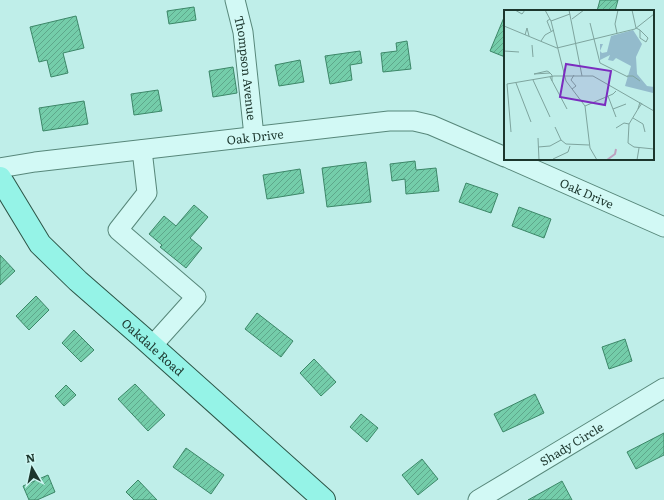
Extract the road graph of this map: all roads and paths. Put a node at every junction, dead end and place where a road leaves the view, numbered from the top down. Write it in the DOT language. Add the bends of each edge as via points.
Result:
graph roads {
  1 [pos="235,0"];
  2 [pos="254,136"];
  3 [pos="142,150"];
  4 [pos="504,157"];
  5 [pos="512,160"];
  6 [pos="0,168"];
  7 [pos="0,178"];
  8 [pos="664,226"];
  9 [pos="152,346"];
  10 [pos="664,388"];
  11 [pos="324,500"];
  12 [pos="478,500"];
  1 -- 2 [label="street, Thompson Avenue" via="244,32"];
  2 -- 3 [label="street, Oak Drive"];
  2 -- 4 [label="street, Oak Drive" via="389,121 414,121 448,132"];
  3 -- 6 [label="street, Oak Drive"];
  3 -- 9 [label="street" via="147,194 118,230 196,297"];
  5 -- 8 [label="street, Oak Drive"];
  7 -- 9 [label="main road, Oakdale Road" via="40,244"];
  9 -- 11 [label="main road, Oakdale Road"];
  10 -- 12 [label="street, Shady Circle"];
}
